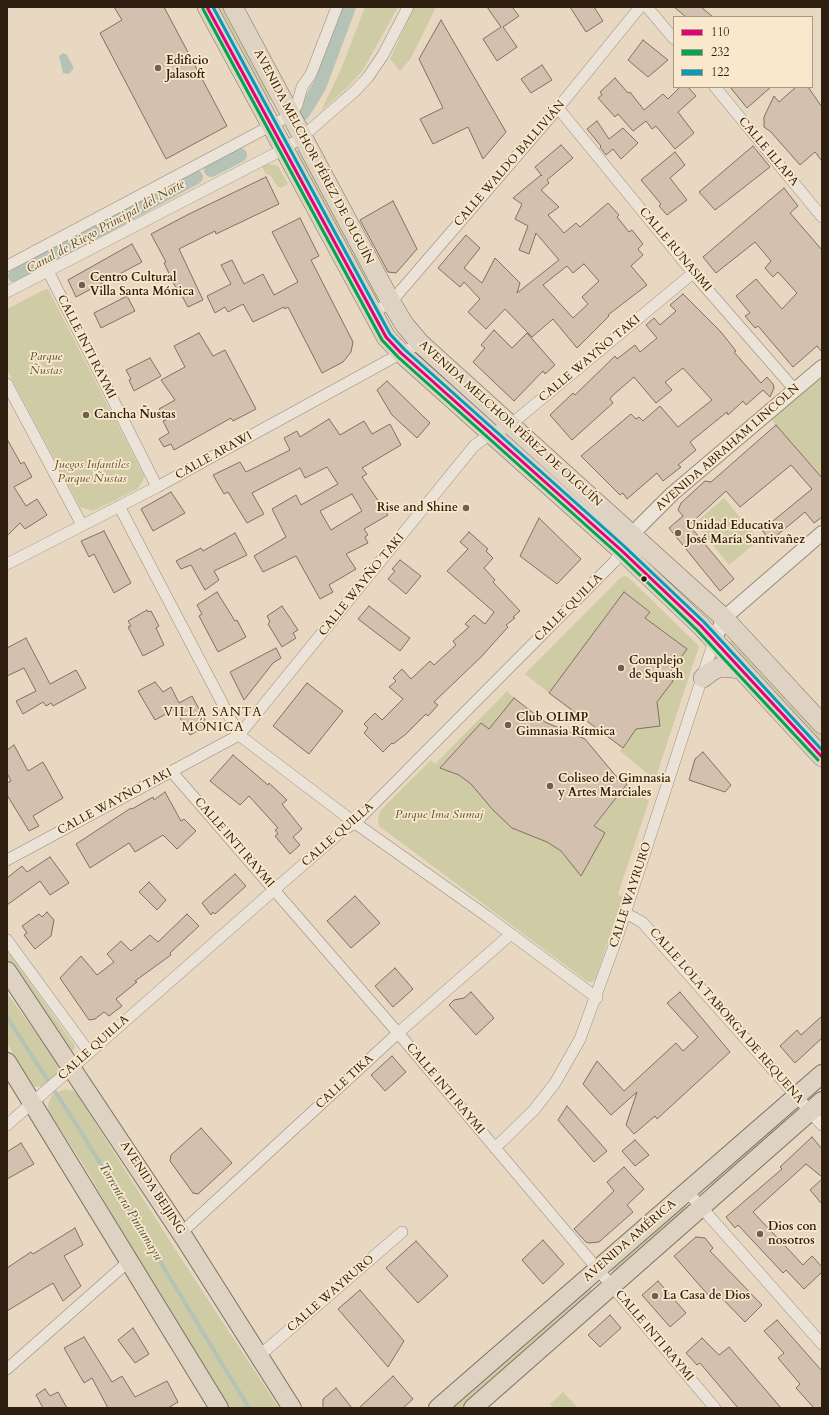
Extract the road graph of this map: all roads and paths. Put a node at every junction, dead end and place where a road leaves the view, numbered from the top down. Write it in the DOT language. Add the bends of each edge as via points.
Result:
graph roads {
  1 [pos="207,7"];
  2 [pos="233,7"];
  3 [pos="337,7"];
  4 [pos="408,7"];
  5 [pos="640,7"];
  6 [pos="647,7"];
  7 [pos="673,38"];
  8 [pos="716,88"];
  9 [pos="558,108"];
  10 [pos="291,115"];
  11 [pos="271,126"];
  12 [pos="303,136"];
  13 [pos="284,149"];
  14 [pos="822,217"];
  15 [pos="7,266"];
  16 [pos="48,271"];
  17 [pos="693,273"];
  18 [pos="7,291"];
  19 [pos="391,302"];
  20 [pos="372,313"];
  21 [pos="420,343"];
  22 [pos="401,353"];
  23 [pos="822,367"];
  24 [pos="7,384"];
  25 [pos="795,390"];
  26 [pos="509,426"];
  27 [pos="490,434"];
  28 [pos="157,487"];
  29 [pos="119,506"];
  30 [pos="82,525"];
  31 [pos="822,533"];
  32 [pos="632,534"];
  33 [pos="621,550"];
  34 [pos="7,564"];
  35 [pos="724,618"];
  36 [pos="714,641"];
  37 [pos="740,669"];
  38 [pos="703,678"];
  39 [pos="822,724"];
  40 [pos="239,735"];
  41 [pos="822,757"];
  42 [pos="172,772"];
  43 [pos="355,823"];
  44 [pos="7,860"];
  45 [pos="274,890"];
  46 [pos="625,913"];
  47 [pos="511,934"];
  48 [pos="7,940"];
  49 [pos="7,971"];
  50 [pos="596,998"];
  51 [pos="398,1033"];
  52 [pos="89,1052"];
  53 [pos="7,1062"];
  54 [pos="72,1068"];
  55 [pos="822,1074"];
  56 [pos="797,1096"];
  57 [pos="32,1103"];
  58 [pos="816,1106"];
  59 [pos="7,1125"];
  60 [pos="822,1125"];
  61 [pos="495,1148"];
  62 [pos="687,1191"];
  63 [pos="701,1207"];
  64 [pos="181,1232"];
  65 [pos="402,1232"];
  66 [pos="129,1261"];
  67 [pos="598,1269"];
  68 [pos="611,1285"];
  69 [pos="822,1344"];
  70 [pos="259,1356"];
  71 [pos="7,1369"];
  72 [pos="213,1406"];
  73 [pos="292,1408"];
  74 [pos="438,1408"];
  75 [pos="473,1408"];
  76 [pos="715,1408"];
  1 -- 11 [label="highway, AVENIDA MELCHOR PÉREZ DE OLGUÍN"];
  2 -- 10 [label="highway, AVENIDA MELCHOR PÉREZ DE OLGUÍN"];
  3 -- 10 [label="street" via="311,74 302,87"];
  4 -- 12 [label="street" via="383,55 368,77"];
  5 -- 9 [label="street, CALLE WALDO BALLIVIÁN"];
  6 -- 7 [label="street"];
  8 -- 14 [label="street, CALLE ILLAPA"];
  9 -- 17 [label="street, CALLE RUNASIMI"];
  9 -- 19 [label="street, CALLE WALDO BALLIVIÁN"];
  10 -- 11 [label="street"];
  10 -- 12 [label="highway, AVENIDA MELCHOR PÉREZ DE OLGUÍN"];
  11 -- 13 [label="highway, AVENIDA MELCHOR PÉREZ DE OLGUÍN"];
  11 -- 15 [label="street"];
  12 -- 13 [label="street"];
  12 -- 19 [label="highway, AVENIDA MELCHOR PÉREZ DE OLGUÍN"];
  13 -- 16 [label="street"];
  13 -- 20 [label="highway, AVENIDA MELCHOR PÉREZ DE OLGUÍN"];
  16 -- 18 [label="street"];
  16 -- 28 [label="street, CALLE INTI RAYMI"];
  17 -- 25 [label="street, CALLE RUNASIMI"];
  17 -- 26 [label="street, CALLE WAYÑO TAKI"];
  19 -- 20 [label="street, CALLE WALDO BALLIVIÁN"];
  19 -- 21 [label="highway, AVENIDA MELCHOR PÉREZ DE OLGUÍN" via="404,324"];
  20 -- 22 [label="highway, AVENIDA MELCHOR PÉREZ DE OLGUÍN" via="386,337"];
  21 -- 22 [label="street, CALLE ARAWI"];
  21 -- 26 [label="highway, AVENIDA MELCHOR PÉREZ DE OLGUÍN"];
  22 -- 27 [label="highway, AVENIDA MELCHOR PÉREZ DE OLGUÍN"];
  22 -- 28 [label="street, CALLE ARAWI"];
  23 -- 25 [label="street, AVENIDA ABRAHAM LINCOLN"];
  24 -- 30 [label="street"];
  25 -- 32 [label="street, AVENIDA ABRAHAM LINCOLN" via="672,494"];
  26 -- 27 [label="street, CALLE WAYÑO TAKI"];
  26 -- 32 [label="highway, AVENIDA MELCHOR PÉREZ DE OLGUÍN"];
  27 -- 33 [label="highway, AVENIDA MELCHOR PÉREZ DE OLGUÍN"];
  27 -- 40 [label="street, CALLE WAYÑO TAKI" via="474,446"];
  28 -- 29 [label="street, CALLE ARAWI"];
  29 -- 30 [label="street, CALLE ARAWI"];
  29 -- 40 [label="street"];
  30 -- 34 [label="street, CALLE ARAWI"];
  31 -- 35 [label="street"];
  32 -- 33 [label="street, AVENIDA ABRAHAM LINCOLN"];
  32 -- 35 [label="highway, AVENIDA MELCHOR PÉREZ DE OLGUÍN"];
  33 -- 36 [label="highway, AVENIDA MELCHOR PÉREZ DE OLGUÍN"];
  33 -- 43 [label="street, CALLE QUILLA" via="615,561"];
  35 -- 36 [label="street, CALLE WAYRURO"];
  35 -- 39 [label="highway, AVENIDA MELCHOR PÉREZ DE OLGUÍN"];
  36 -- 37 [label="highway, AVENIDA MELCHOR PÉREZ DE OLGUÍN"];
  36 -- 38 [label="street, CALLE WAYRURO"];
  37 -- 38 [label="highway" via="721,667"];
  37 -- 41 [label="highway, AVENIDA MELCHOR PÉREZ DE OLGUÍN"];
  38 -- 46 [label="street, CALLE WAYRURO"];
  40 -- 42 [label="street, CALLE WAYÑO TAKI"];
  40 -- 43 [label="street"];
  42 -- 44 [label="street, CALLE WAYÑO TAKI"];
  42 -- 45 [label="street, CALLE INTI RAYMI"];
  43 -- 45 [label="street, CALLE QUILLA"];
  43 -- 47 [label="street"];
  45 -- 51 [label="street, CALLE INTI RAYMI"];
  45 -- 52 [label="street, CALLE QUILLA"];
  46 -- 50 [label="street, CALLE WAYRURO"];
  46 -- 56 [label="street, CALLE LOLA TABORGA DE REQUENA" via="642,922"];
  47 -- 50 [label="street"];
  47 -- 51 [label="street, CALLE TIKA"];
  48 -- 52 [label="street"];
  49 -- 54 [label="main road, AVENIDA BEIJING"];
  50 -- 61 [label="street, CALLE WAYRURO" via="580,1039 555,1083 534,1110"];
  51 -- 61 [label="street, CALLE INTI RAYMI"];
  51 -- 64 [label="street, CALLE TIKA"];
  52 -- 54 [label="street, CALLE QUILLA"];
  53 -- 57 [label="main road"];
  54 -- 57 [label="street, CALLE QUILLA"];
  54 -- 64 [label="main road, AVENIDA BEIJING"];
  55 -- 56 [label="main road, AVENIDA AMÉRICA"];
  56 -- 58 [label="street, CALLE LOLA TABORGA DE REQUENA"];
  56 -- 62 [label="main road, AVENIDA AMÉRICA"];
  57 -- 59 [label="street, CALLE QUILLA"];
  57 -- 66 [label="main road"];
  58 -- 60 [label="street, CALLE LOLA TABORGA DE REQUENA"];
  58 -- 63 [label="main road, AVENIDA AMÉRICA"];
  61 -- 67 [label="street, CALLE INTI RAYMI"];
  62 -- 63 [label="street"];
  62 -- 67 [label="main road, AVENIDA AMÉRICA"];
  63 -- 68 [label="main road, AVENIDA AMÉRICA"];
  63 -- 69 [label="street"];
  64 -- 70 [label="main road, AVENIDA BEIJING"];
  65 -- 70 [label="street, CALLE WAYRURO"];
  66 -- 71 [label="street"];
  66 -- 72 [label="main road"];
  67 -- 68 [label="street, CALLE INTI RAYMI"];
  67 -- 74 [label="main road, AVENIDA AMÉRICA"];
  68 -- 75 [label="main road, AVENIDA AMÉRICA"];
  68 -- 76 [label="street, CALLE INTI RAYMI"];
  70 -- 73 [label="main road, AVENIDA BEIJING"];
}
